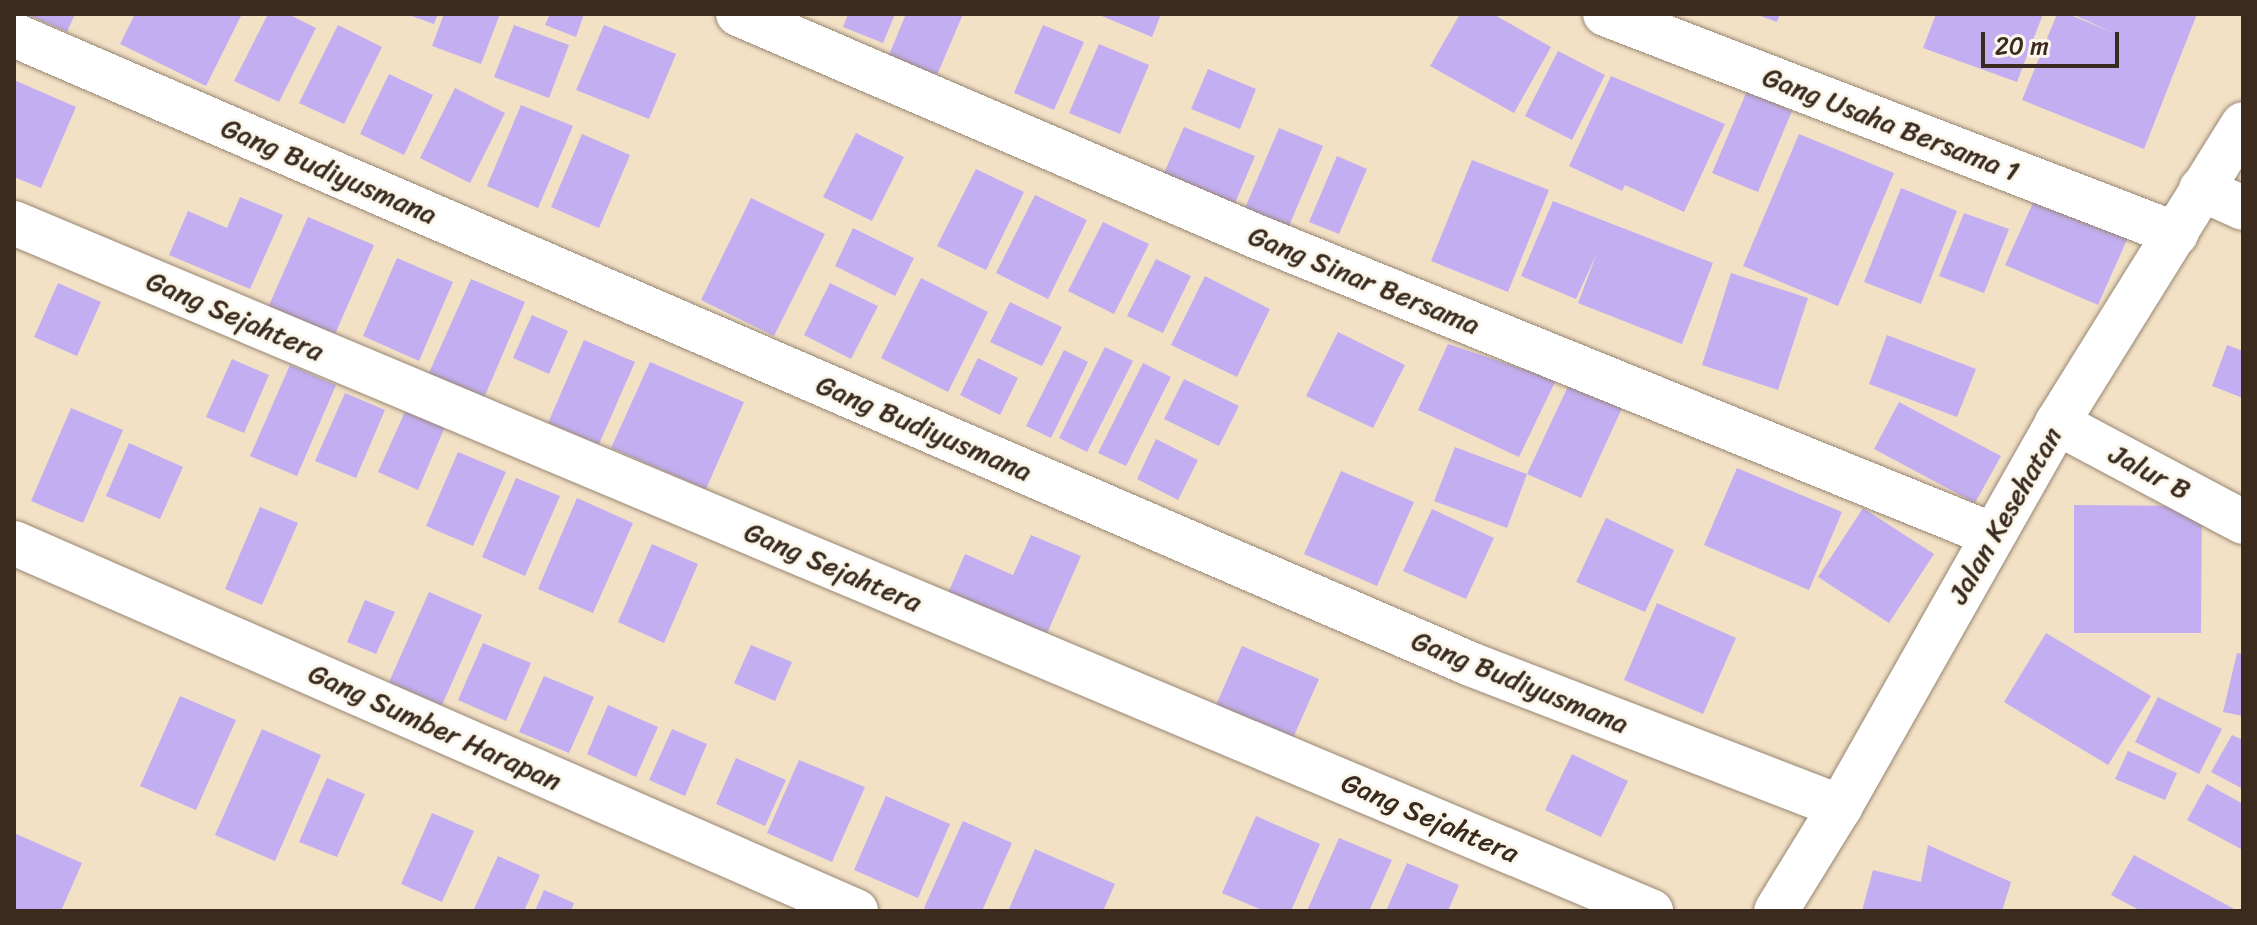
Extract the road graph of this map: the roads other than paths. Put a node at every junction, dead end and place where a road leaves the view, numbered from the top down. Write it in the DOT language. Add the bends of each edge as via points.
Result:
graph roads {
  1 [pos="738,14"];
  2 [pos="1605,14"];
  3 [pos="14,35"];
  4 [pos="2243,124"];
  5 [pos="2201,189"];
  6 [pos="2243,208"];
  7 [pos="14,223"];
  8 [pos="2176,234"];
  9 [pos="2057,423"];
  10 [pos="2243,522"];
  11 [pos="1993,535"];
  12 [pos="14,543"];
  13 [pos="1840,807"];
  14 [pos="856,911"];
  15 [pos="1651,911"];
  16 [pos="1776,911"];
  1 -- 11 [label="street, Gang Sinar Bersama" via="1253,235"];
  2 -- 8 [label="street, Gang Usaha Bersama 1"];
  3 -- 13 [label="street, Gang Budiyusmana" via="1470,664"];
  4 -- 5 [label="street, Jalan Kesehatan"];
  5 -- 6 [label="street"];
  5 -- 8 [label="street, Jalan Kesehatan"];
  7 -- 15 [label="street, Gang Sejahtera"];
  8 -- 9 [label="street, Jalan Kesehatan"];
  9 -- 10 [label="street, Jalur B"];
  9 -- 11 [label="street, Jalan Kesehatan"];
  11 -- 13 [label="street, Jalan Kesehatan"];
  12 -- 14 [label="street, Gang Sumber Harapan"];
  13 -- 16 [label="street, Jalan Kesehatan"];
}
